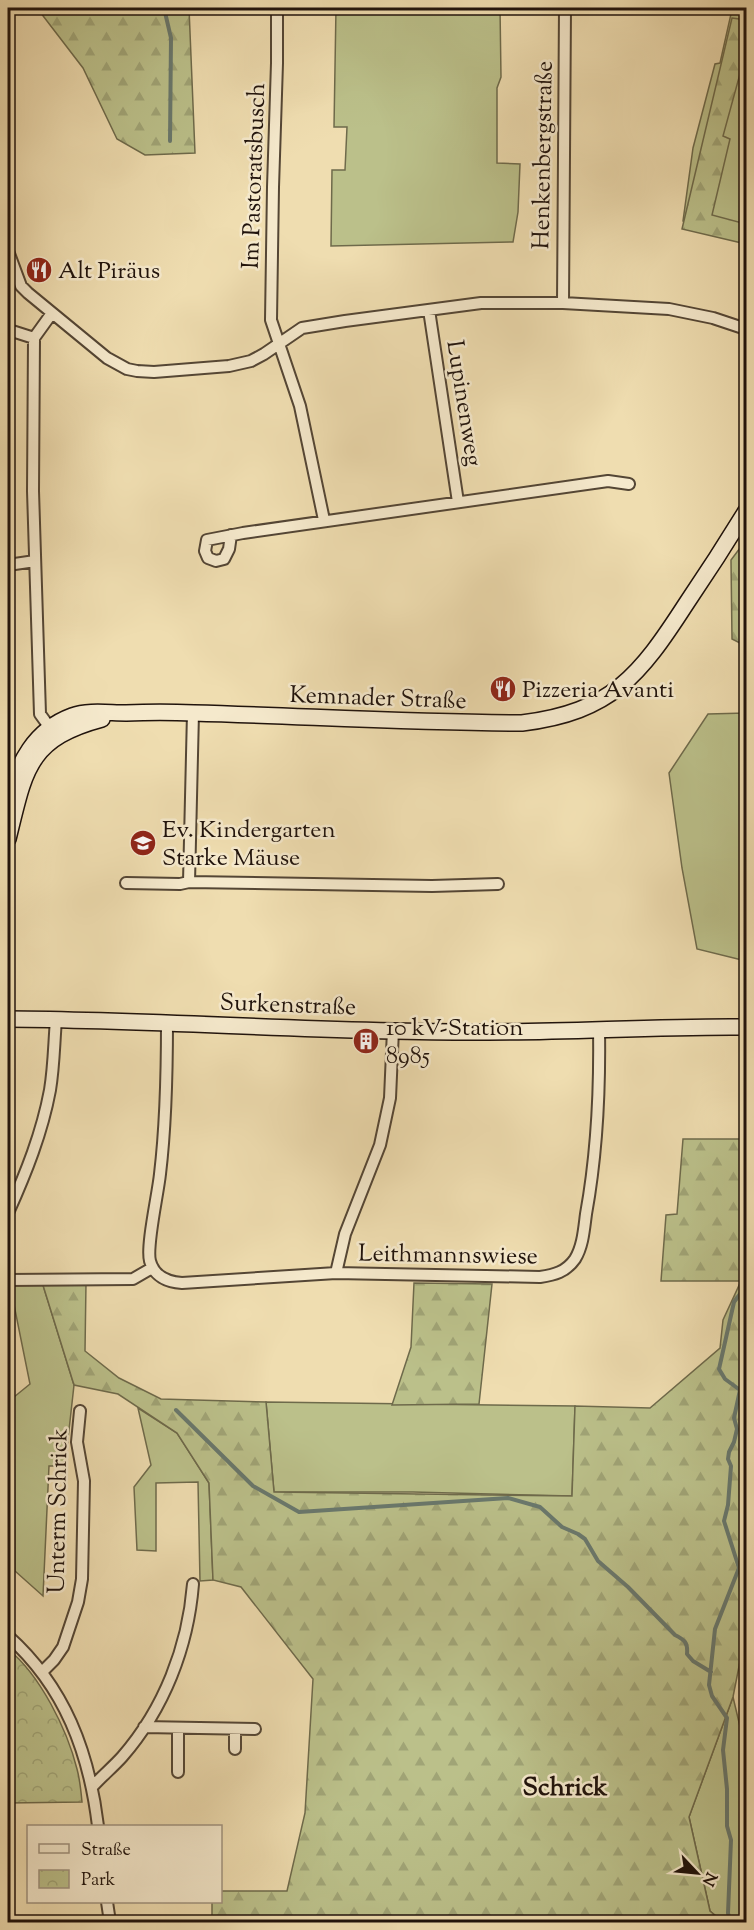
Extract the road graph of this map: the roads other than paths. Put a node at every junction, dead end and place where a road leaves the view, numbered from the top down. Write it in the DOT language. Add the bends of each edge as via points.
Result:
graph roads {
  1 [pos="277,8"];
  2 [pos="565,8"];
  3 [pos="8,251"];
  4 [pos="563,303"];
  5 [pos="429,310"];
  6 [pos="52,313"];
  7 [pos="747,329"];
  8 [pos="8,332"];
  9 [pos="34,338"];
  10 [pos="280,344"];
  11 [pos="629,484"];
  12 [pos="458,502"];
  13 [pos="747,511"];
  14 [pos="324,520"];
  15 [pos="231,535"];
  16 [pos="35,561"];
  17 [pos="8,565"];
  18 [pos="193,713"];
  19 [pos="53,732"];
  20 [pos="8,799"];
  21 [pos="8,839"];
  22 [pos="189,882"];
  23 [pos="126,883"];
  24 [pos="498,885"];
  25 [pos="8,1019"];
  26 [pos="56,1020"];
  27 [pos="167,1022"];
  28 [pos="747,1027"];
  29 [pos="393,1030"];
  30 [pos="599,1030"];
  31 [pos="8,1213"];
  32 [pos="152,1268"];
  33 [pos="336,1273"];
  34 [pos="8,1280"];
  35 [pos="80,1411"];
  36 [pos="193,1584"];
  37 [pos="8,1636"];
  38 [pos="42,1672"];
  39 [pos="144,1727"];
  40 [pos="178,1728"];
  41 [pos="235,1729"];
  42 [pos="255,1729"];
  43 [pos="235,1749"];
  44 [pos="178,1772"];
  45 [pos="93,1786"];
  46 [pos="98,1825"];
  47 [pos="107,1903"];
  48 [pos="110,1923"];
  1 -- 10 [label="street, Im Pastoratsbusch" via="271,320"];
  2 -- 4 [label="street, Henkenbergstraße"];
  3 -- 6 [label="street" via="21,286"];
  4 -- 5 [label="street" via="481,303"];
  4 -- 7 [label="street" via="669,309"];
  5 -- 10 [label="street" via="302,328"];
  5 -- 12 [label="street, Lupinenweg"];
  6 -- 9 [label="street"];
  6 -- 10 [label="street" via="107,358 137,371 229,366 251,361"];
  8 -- 9 [label="street"];
  9 -- 16 [label="street"];
  10 -- 14 [label="street" via="300,406"];
  11 -- 12 [label="street, Lupinenweg" via="608,481"];
  12 -- 14 [label="street, Lupinenweg"];
  13 -- 18 [label="main road, Kemnader Straße" via="647,661 614,692 580,710 546,720 511,723"];
  14 -- 15 [label="street, Lupinenweg"];
  16 -- 17 [label="street"];
  16 -- 19 [label="street" via="40,714"];
  18 -- 19 [label="main road, Kemnader Straße" via="79,714"];
  18 -- 22 [label="street"];
  19 -- 20 [label="main road, Kemnader Straße" via="25,754"];
  19 -- 21 [label="main road, Kemnader Straße" via="26,775"];
  22 -- 23 [label="street"];
  22 -- 24 [label="street" via="454,890"];
  25 -- 26 [label="main road, Surkenstraße"];
  26 -- 27 [label="main road, Surkenstraße"];
  26 -- 31 [label="street" via="42,1128"];
  27 -- 29 [label="main road, Surkenstraße"];
  27 -- 32 [label="street" via="161,1161 148,1252"];
  28 -- 30 [label="main road, Surkenstraße"];
  29 -- 30 [label="main road, Surkenstraße"];
  29 -- 33 [label="street, Leithmannswiese" via="390,1098 380,1145 345,1234"];
  30 -- 33 [label="street, Leithmannswiese" via="592,1183 581,1242 566,1269 540,1277"];
  32 -- 33 [label="street, Leithmannswiese" via="171,1282 182,1283"];
  32 -- 34 [label="street" via="133,1279"];
  35 -- 38 [label="street, Unterm Schrick" via="77,1442 84,1481 80,1590 63,1647"];
  36 -- 39 [label="street" via="174,1672"];
  37 -- 38 [label="street"];
  38 -- 45 [label="street" via="71,1721"];
  39 -- 40 [label="street"];
  39 -- 45 [label="street"];
  40 -- 41 [label="street"];
  40 -- 44 [label="street"];
  41 -- 42 [label="street"];
  41 -- 43 [label="street"];
  45 -- 46 [label="street"];
  47 -- 48 [label="street"];
}
